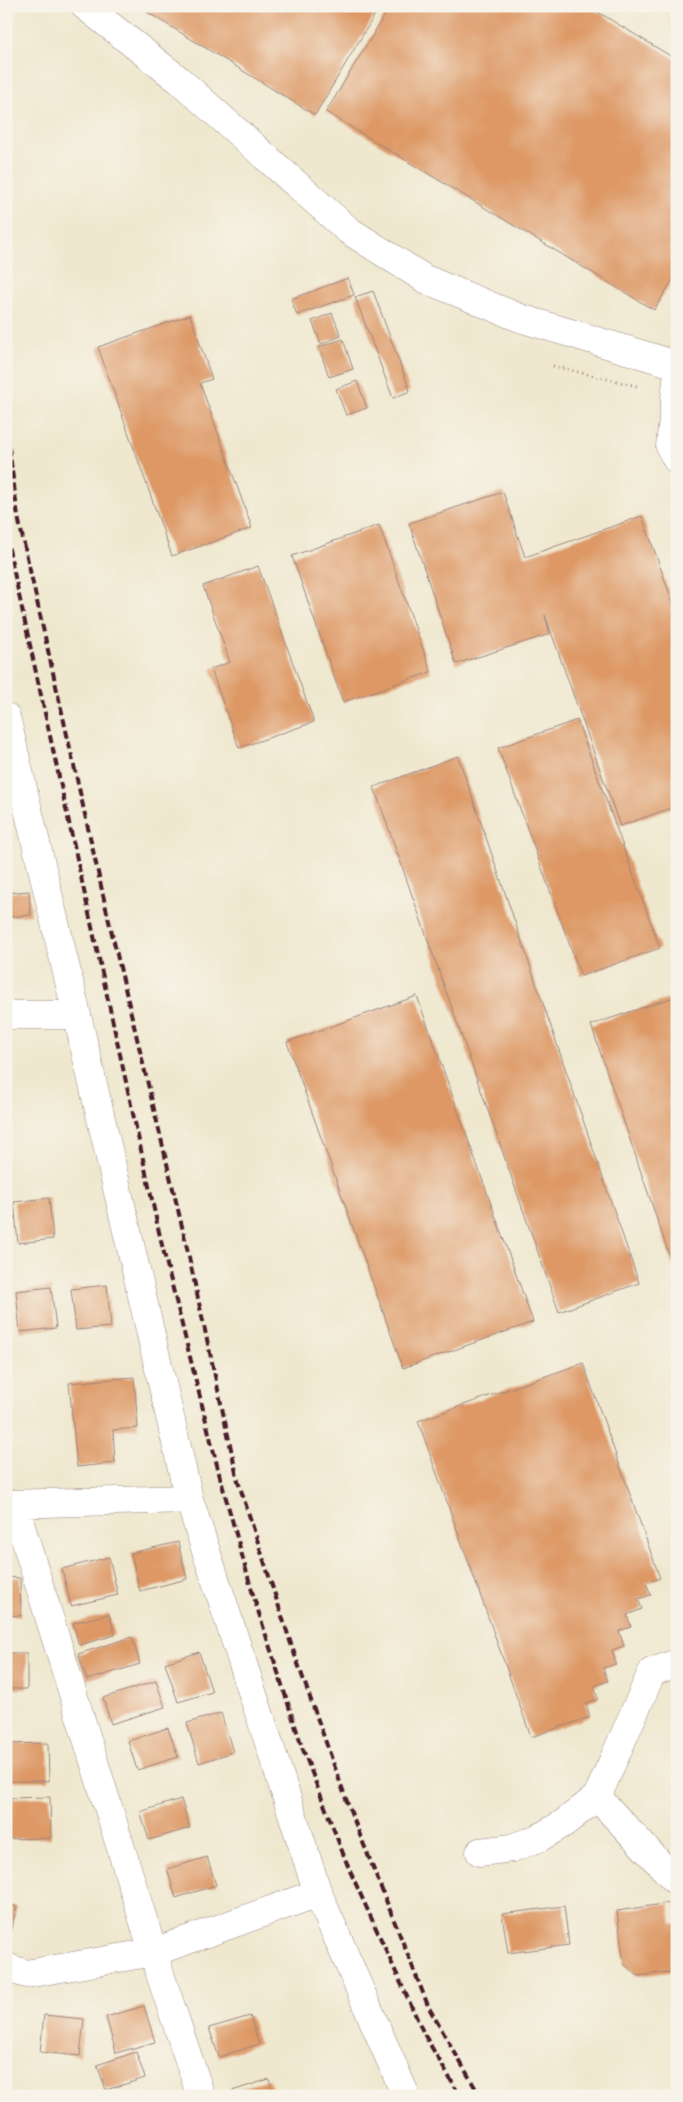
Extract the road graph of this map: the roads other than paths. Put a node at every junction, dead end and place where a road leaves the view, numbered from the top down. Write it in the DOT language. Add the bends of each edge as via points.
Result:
graph roads {
  1 [pos="85,6"];
  2 [pos="677,365"];
  3 [pos="676,386"];
  4 [pos="677,460"];
  5 [pos="6,717"];
  6 [pos="6,1015"];
  7 [pos="77,1015"];
  8 [pos="188,1499"];
  9 [pos="10,1504"];
  10 [pos="677,1663"];
  11 [pos="597,1797"];
  12 [pos="480,1852"];
  13 [pos="677,1882"];
  14 [pos="318,1893"];
  15 [pos="154,1952"];
  16 [pos="6,1967"];
  17 [pos="201,2096"];
  18 [pos="406,2096"];
  1 -- 2 [label="street" via="179,80 348,230 425,279 520,318"];
  3 -- 4 [label="street" via="670,447"];
  5 -- 7 [label="street"];
  6 -- 7 [label="street"];
  7 -- 8 [label="street"];
  8 -- 9 [label="street"];
  8 -- 14 [label="street"];
  9 -- 15 [label="street"];
  10 -- 11 [label="street" via="652,1672"];
  11 -- 12 [label="street" via="539,1838 512,1848"];
  11 -- 13 [label="street"];
  14 -- 15 [label="street"];
  14 -- 18 [label="street"];
  15 -- 16 [label="street" via="26,1974"];
  15 -- 17 [label="street"];
}
